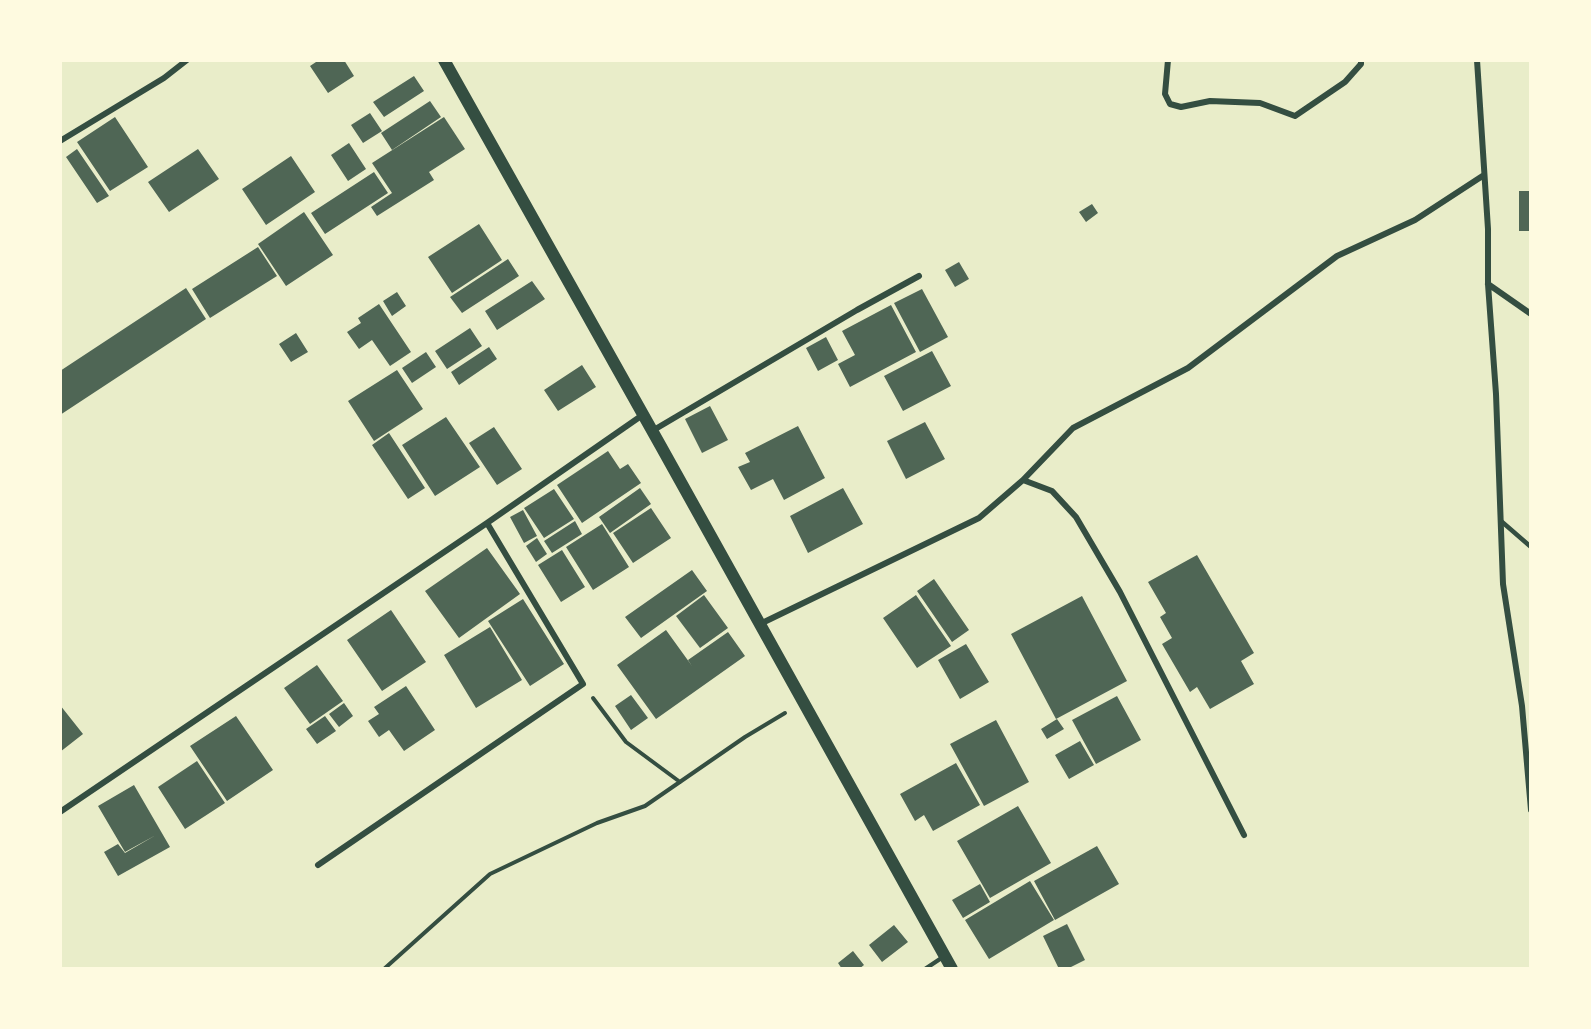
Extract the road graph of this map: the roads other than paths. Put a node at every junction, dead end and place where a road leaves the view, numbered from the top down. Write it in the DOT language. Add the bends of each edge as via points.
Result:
graph roads {
  1 [pos="187,60"];
  2 [pos="444,60"];
  3 [pos="1168,60"];
  4 [pos="1361,60"];
  5 [pos="1477,60"];
  6 [pos="60,141"];
  7 [pos="1484,175"];
  8 [pos="919,276"];
  9 [pos="1488,284"];
  10 [pos="1531,314"];
  11 [pos="644,414"];
  12 [pos="652,431"];
  13 [pos="1023,480"];
  14 [pos="1501,521"];
  15 [pos="487,523"];
  16 [pos="1531,547"];
  17 [pos="759,624"];
  18 [pos="1531,810"];
  19 [pos="60,812"];
  20 [pos="1244,835"];
  21 [pos="318,866"];
  22 [pos="945,956"];
  23 [pos="926,969"];
  24 [pos="952,969"];
  1 -- 6 [label="street"];
  2 -- 11 [label="main road"];
  3 -- 4 [label="street" via="1166,94 1170,104 1181,107 1210,101 1260,103 1295,116 1345,82"];
  5 -- 7 [label="street"];
  7 -- 9 [label="street"];
  7 -- 13 [label="street" via="1415,220 1337,256 1188,368 1073,428"];
  8 -- 12 [label="street"];
  9 -- 10 [label="street"];
  9 -- 14 [label="street"];
  11 -- 12 [label="main road"];
  11 -- 15 [label="street"];
  12 -- 17 [label="main road"];
  13 -- 17 [label="street" via="979,518"];
  13 -- 20 [label="street" via="1052,491 1076,517 1120,592"];
  14 -- 16 [label="lane"];
  14 -- 18 [label="street" via="1503,584 1522,706"];
  15 -- 19 [label="street"];
  15 -- 21 [label="street" via="583,684"];
  17 -- 22 [label="main road"];
  22 -- 23 [label="lane"];
  22 -- 24 [label="main road"];
}
